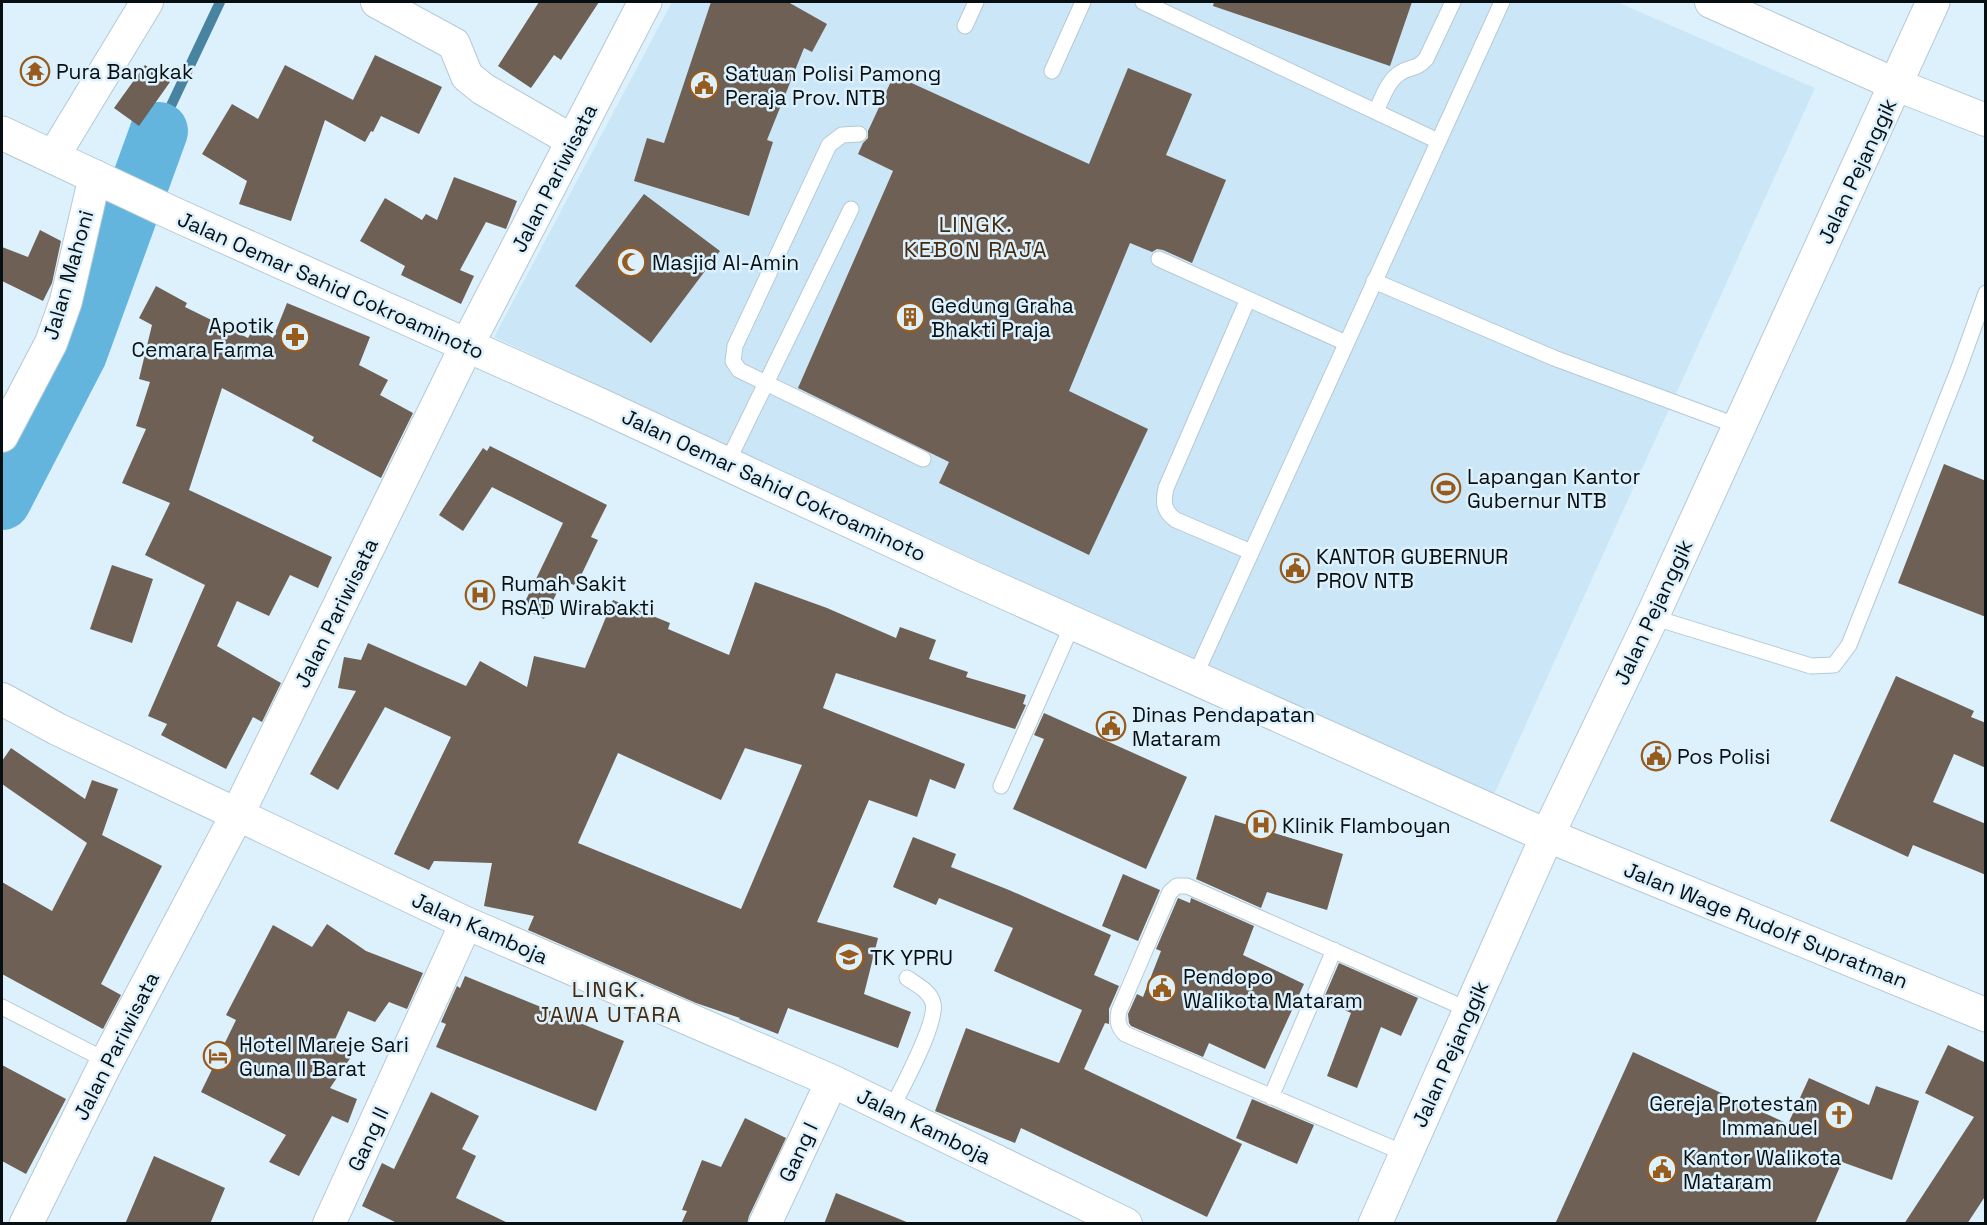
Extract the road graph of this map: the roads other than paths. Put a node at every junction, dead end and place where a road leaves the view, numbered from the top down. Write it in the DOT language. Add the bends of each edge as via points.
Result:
graph roads {
  1 [pos="147,2"];
  2 [pos="377,2"];
  3 [pos="645,2"];
  4 [pos="976,2"];
  5 [pos="1083,2"];
  6 [pos="1143,2"];
  7 [pos="1453,2"];
  8 [pos="1502,2"];
  9 [pos="1711,2"];
  10 [pos="1934,2"];
  11 [pos="965,26"];
  12 [pos="1052,71"];
  13 [pos="1897,85"];
  14 [pos="1376,111"];
  15 [pos="1986,120"];
  16 [pos="2,134"];
  17 [pos="859,134"];
  18 [pos="573,141"];
  19 [pos="1438,141"];
  20 [pos="53,157"];
  21 [pos="104,181"];
  22 [pos="850,209"];
  23 [pos="1160,259"];
  24 [pos="1374,281"];
  25 [pos="1986,293"];
  26 [pos="1248,299"];
  27 [pos="1346,343"];
  28 [pos="467,345"];
  29 [pos="765,383"];
  30 [pos="1738,426"];
  31 [pos="2,436"];
  32 [pos="923,459"];
  33 [pos="727,463"];
  34 [pos="1251,552"];
  35 [pos="1652,617"];
  36 [pos="1073,623"];
  37 [pos="1194,678"];
  38 [pos="2,699"];
  39 [pos="1001,786"];
  40 [pos="237,815"];
  41 [pos="1547,836"];
  42 [pos="466,923"];
  43 [pos="1334,950"];
  44 [pos="907,978"];
  45 [pos="2,1007"];
  46 [pos="1469,1010"];
  47 [pos="1986,1015"];
  48 [pos="107,1061"];
  49 [pos="831,1081"];
  50 [pos="1271,1097"];
  51 [pos="891,1110"];
  52 [pos="1406,1154"];
  53 [pos="26,1224"];
  54 [pos="329,1224"];
  55 [pos="765,1224"];
  56 [pos="1126,1224"];
  57 [pos="1375,1224"];
  1 -- 20 [label="street"];
  2 -- 18 [label="street" via="454,44 467,76"];
  3 -- 18 [label="street, Jalan Pariwisata"];
  4 -- 11 [label="lane"];
  5 -- 12 [label="lane"];
  6 -- 14 [label="lane"];
  7 -- 14 [label="lane" via="1426,59 1419,66 1400,72"];
  8 -- 19 [label="lane"];
  9 -- 13 [label="street"];
  10 -- 13 [label="street, Jalan Pejanggik"];
  13 -- 15 [label="street"];
  13 -- 30 [label="street, Jalan Pejanggik"];
  14 -- 19 [label="lane"];
  16 -- 20 [label="street, Jalan Oemar Sahid Cokroaminoto"];
  17 -- 29 [label="lane" via="842,135 829,145 735,346 733,361 739,370"];
  18 -- 28 [label="street, Jalan Pariwisata"];
  19 -- 24 [label="lane"];
  20 -- 21 [label="street, Jalan Oemar Sahid Cokroaminoto"];
  21 -- 28 [label="street, Jalan Oemar Sahid Cokroaminoto"];
  21 -- 31 [label="street, Jalan Mahoni" via="51,343"];
  22 -- 29 [label="lane"];
  23 -- 26 [label="lane"];
  24 -- 27 [label="lane"];
  24 -- 30 [label="lane" via="1554,358"];
  25 -- 35 [label="lane" via="1849,645 1834,665 1811,666"];
  26 -- 27 [label="lane"];
  26 -- 34 [label="lane" via="1163,502 1176,520"];
  27 -- 34 [label="lane"];
  28 -- 33 [label="street, Jalan Oemar Sahid Cokroaminoto"];
  28 -- 40 [label="street, Jalan Pariwisata"];
  29 -- 32 [label="lane"];
  29 -- 33 [label="lane"];
  30 -- 35 [label="street, Jalan Pejanggik"];
  33 -- 36 [label="street, Jalan Oemar Sahid Cokroaminoto"];
  34 -- 37 [label="lane"];
  35 -- 41 [label="street, Jalan Pejanggik"];
  36 -- 37 [label="street, Jalan Oemar Sahid Cokroaminoto"];
  36 -- 39 [label="lane"];
  37 -- 41 [label="street, Jalan Oemar Sahid Cokroaminoto"];
  38 -- 40 [label="street, Jalan Kamboja"];
  40 -- 42 [label="street, Jalan Kamboja"];
  40 -- 48 [label="street, Jalan Pariwisata"];
  41 -- 46 [label="street, Jalan Pejanggik"];
  41 -- 47 [label="street, Jalan Wage Rudolf Supratman"];
  42 -- 49 [label="street, Jalan Kamboja"];
  42 -- 54 [label="street, Gang II"];
  43 -- 46 [label="lane"];
  43 -- 50 [label="lane"];
  43 -- 50 [label="lane" via="1182,885 1170,892 1119,1011 1118,1024 1125,1035"];
  44 -- 51 [label="lane" via="928,993 934,1004 930,1027"];
  45 -- 48 [label="lane"];
  46 -- 52 [label="street, Jalan Pejanggik"];
  48 -- 53 [label="street, Jalan Pariwisata"];
  49 -- 51 [label="street, Jalan Kamboja"];
  49 -- 55 [label="street, Gang I"];
  50 -- 52 [label="lane"];
  51 -- 56 [label="street, Jalan Kamboja"];
  52 -- 57 [label="street, Jalan Pejanggik"];
}
